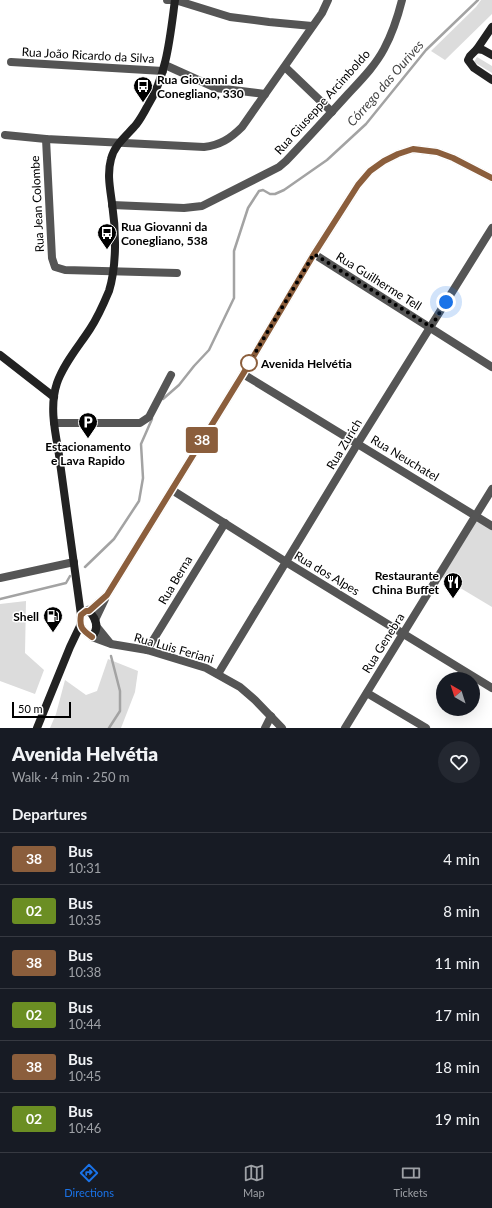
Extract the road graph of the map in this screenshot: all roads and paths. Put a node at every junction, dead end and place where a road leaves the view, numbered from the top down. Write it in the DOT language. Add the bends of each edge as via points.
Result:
graph roads {
  1 [pos="168,0"];
  2 [pos="175,0"];
  3 [pos="328,0"];
  4 [pos="402,0"];
  5 [pos="312,26"];
  6 [pos="492,27"];
  7 [pos="477,49"];
  8 [pos="492,55"];
  9 [pos="10,62"];
  10 [pos="285,67"];
  11 [pos="164,68"];
  12 [pos="492,80"];
  13 [pos="266,94"];
  14 [pos="332,112"];
  15 [pos="5,135"];
  16 [pos="46,140"];
  17 [pos="119,143"];
  18 [pos="492,178"];
  19 [pos="112,205"];
  20 [pos="492,228"];
  21 [pos="314,254"];
  22 [pos="113,272"];
  23 [pos="177,273"];
  24 [pos="431,327"];
  25 [pos="0,355"];
  26 [pos="492,367"];
  27 [pos="243,374"];
  28 [pos="172,375"];
  29 [pos="54,397"];
  30 [pos="54,423"];
  31 [pos="358,443"];
  32 [pos="492,489"];
  33 [pos="172,490"];
  34 [pos="476,516"];
  35 [pos="225,523"];
  36 [pos="492,526"];
  37 [pos="74,562"];
  38 [pos="286,562"];
  39 [pos="0,578"];
  40 [pos="107,595"];
  41 [pos="85,612"];
  42 [pos="96,623"];
  43 [pos="80,626"];
  44 [pos="403,633"];
  45 [pos="91,636"];
  46 [pos="111,644"];
  47 [pos="70,647"];
  48 [pos="147,650"];
  49 [pos="218,674"];
  50 [pos="492,688"];
  51 [pos="367,693"];
  52 [pos="271,716"];
  53 [pos="37,728"];
  54 [pos="265,728"];
  55 [pos="282,728"];
  56 [pos="345,728"];
  57 [pos="426,728"];
  1 -- 2 [label="street"];
  2 -- 5 [label="street" via="230,17"];
  2 -- 11 [label="street"];
  3 -- 5 [label="street"];
  4 -- 14 [label="street, Rua Giuseppe Arcimboldo" via="384,48 366,74"];
  5 -- 10 [label="street"];
  6 -- 7 [label="street"];
  7 -- 8 [label="street"];
  7 -- 12 [label="street" via="468,60 474,68"];
  9 -- 11 [label="street, Rua João Ricardo da Silva"];
  10 -- 13 [label="street"];
  10 -- 14 [label="street"];
  11 -- 13 [label="street" via="216,88"];
  11 -- 17 [label="street" via="148,106 135,126"];
  13 -- 17 [label="street" via="242,127 224,143 204,147"];
  14 -- 19 [label="street, Rua Giuseppe Arcimboldo" via="279,167 202,206 184,208"];
  15 -- 16 [label="street"];
  16 -- 17 [label="street"];
  16 -- 22 [label="street, Rua Jean Colombe" via="52,258 55,267 65,270"];
  17 -- 19 [label="street" via="111,157 108,170"];
  18 -- 21 [label="street" via="437,152 413,149 398,154 370,171 358,185"];
  19 -- 22 [label="street" via="115,244"];
  20 -- 24 [label="street, Rua Zurich"];
  21 -- 24 [label="street, Rua Guilherme Tell"];
  21 -- 27 [label="street"];
  22 -- 23 [label="street"];
  22 -- 29 [label="street" via="102,306 92,327 66,364"];
  24 -- 26 [label="street, Rua Guilherme Tell"];
  24 -- 31 [label="street, Rua Zurich"];
  25 -- 29 [label="street"];
  27 -- 31 [label="street, Rua Neuchatel"];
  27 -- 33 [label="street"];
  28 -- 30 [label="street" via="149,417 140,423"];
  29 -- 30 [label="street"];
  30 -- 37 [label="street"];
  31 -- 34 [label="street, Rua Neuchatel"];
  31 -- 38 [label="street, Rua Zurich"];
  32 -- 34 [label="street, Rua Genebra"];
  33 -- 35 [label="street, Rua dos Alpes"];
  33 -- 40 [label="street"];
  34 -- 36 [label="street, Rua Neuchatel"];
  34 -- 44 [label="street, Rua Genebra"];
  35 -- 38 [label="street, Rua dos Alpes"];
  35 -- 48 [label="street, Rua Berna"];
  37 -- 39 [label="street"];
  37 -- 41 [label="street" via="78,591"];
  38 -- 44 [label="street, Rua dos Alpes"];
  38 -- 49 [label="street, Rua Zurich"];
  40 -- 41 [label="street"];
  40 -- 42 [label="street"];
  41 -- 42 [label="street"];
  41 -- 43 [label="street"];
  42 -- 45 [label="street" via="96,632"];
  42 -- 46 [label="street"];
  43 -- 45 [label="street"];
  43 -- 47 [label="street"];
  44 -- 50 [label="street, Rua dos Alpes"];
  44 -- 51 [label="street, Rua Genebra"];
  45 -- 46 [label="street, Rua Luis Feriani"];
  45 -- 47 [label="street" via="79,639"];
  46 -- 48 [label="street, Rua Luis Feriani"];
  47 -- 53 [label="street"];
  48 -- 49 [label="street, Rua Luis Feriani"];
  49 -- 52 [label="street, Rua Luis Feriani" via="240,687"];
  51 -- 56 [label="street, Rua Genebra"];
  51 -- 57 [label="street"];
  52 -- 54 [label="street"];
  52 -- 55 [label="street, Rua Luis Feriani"];
}
